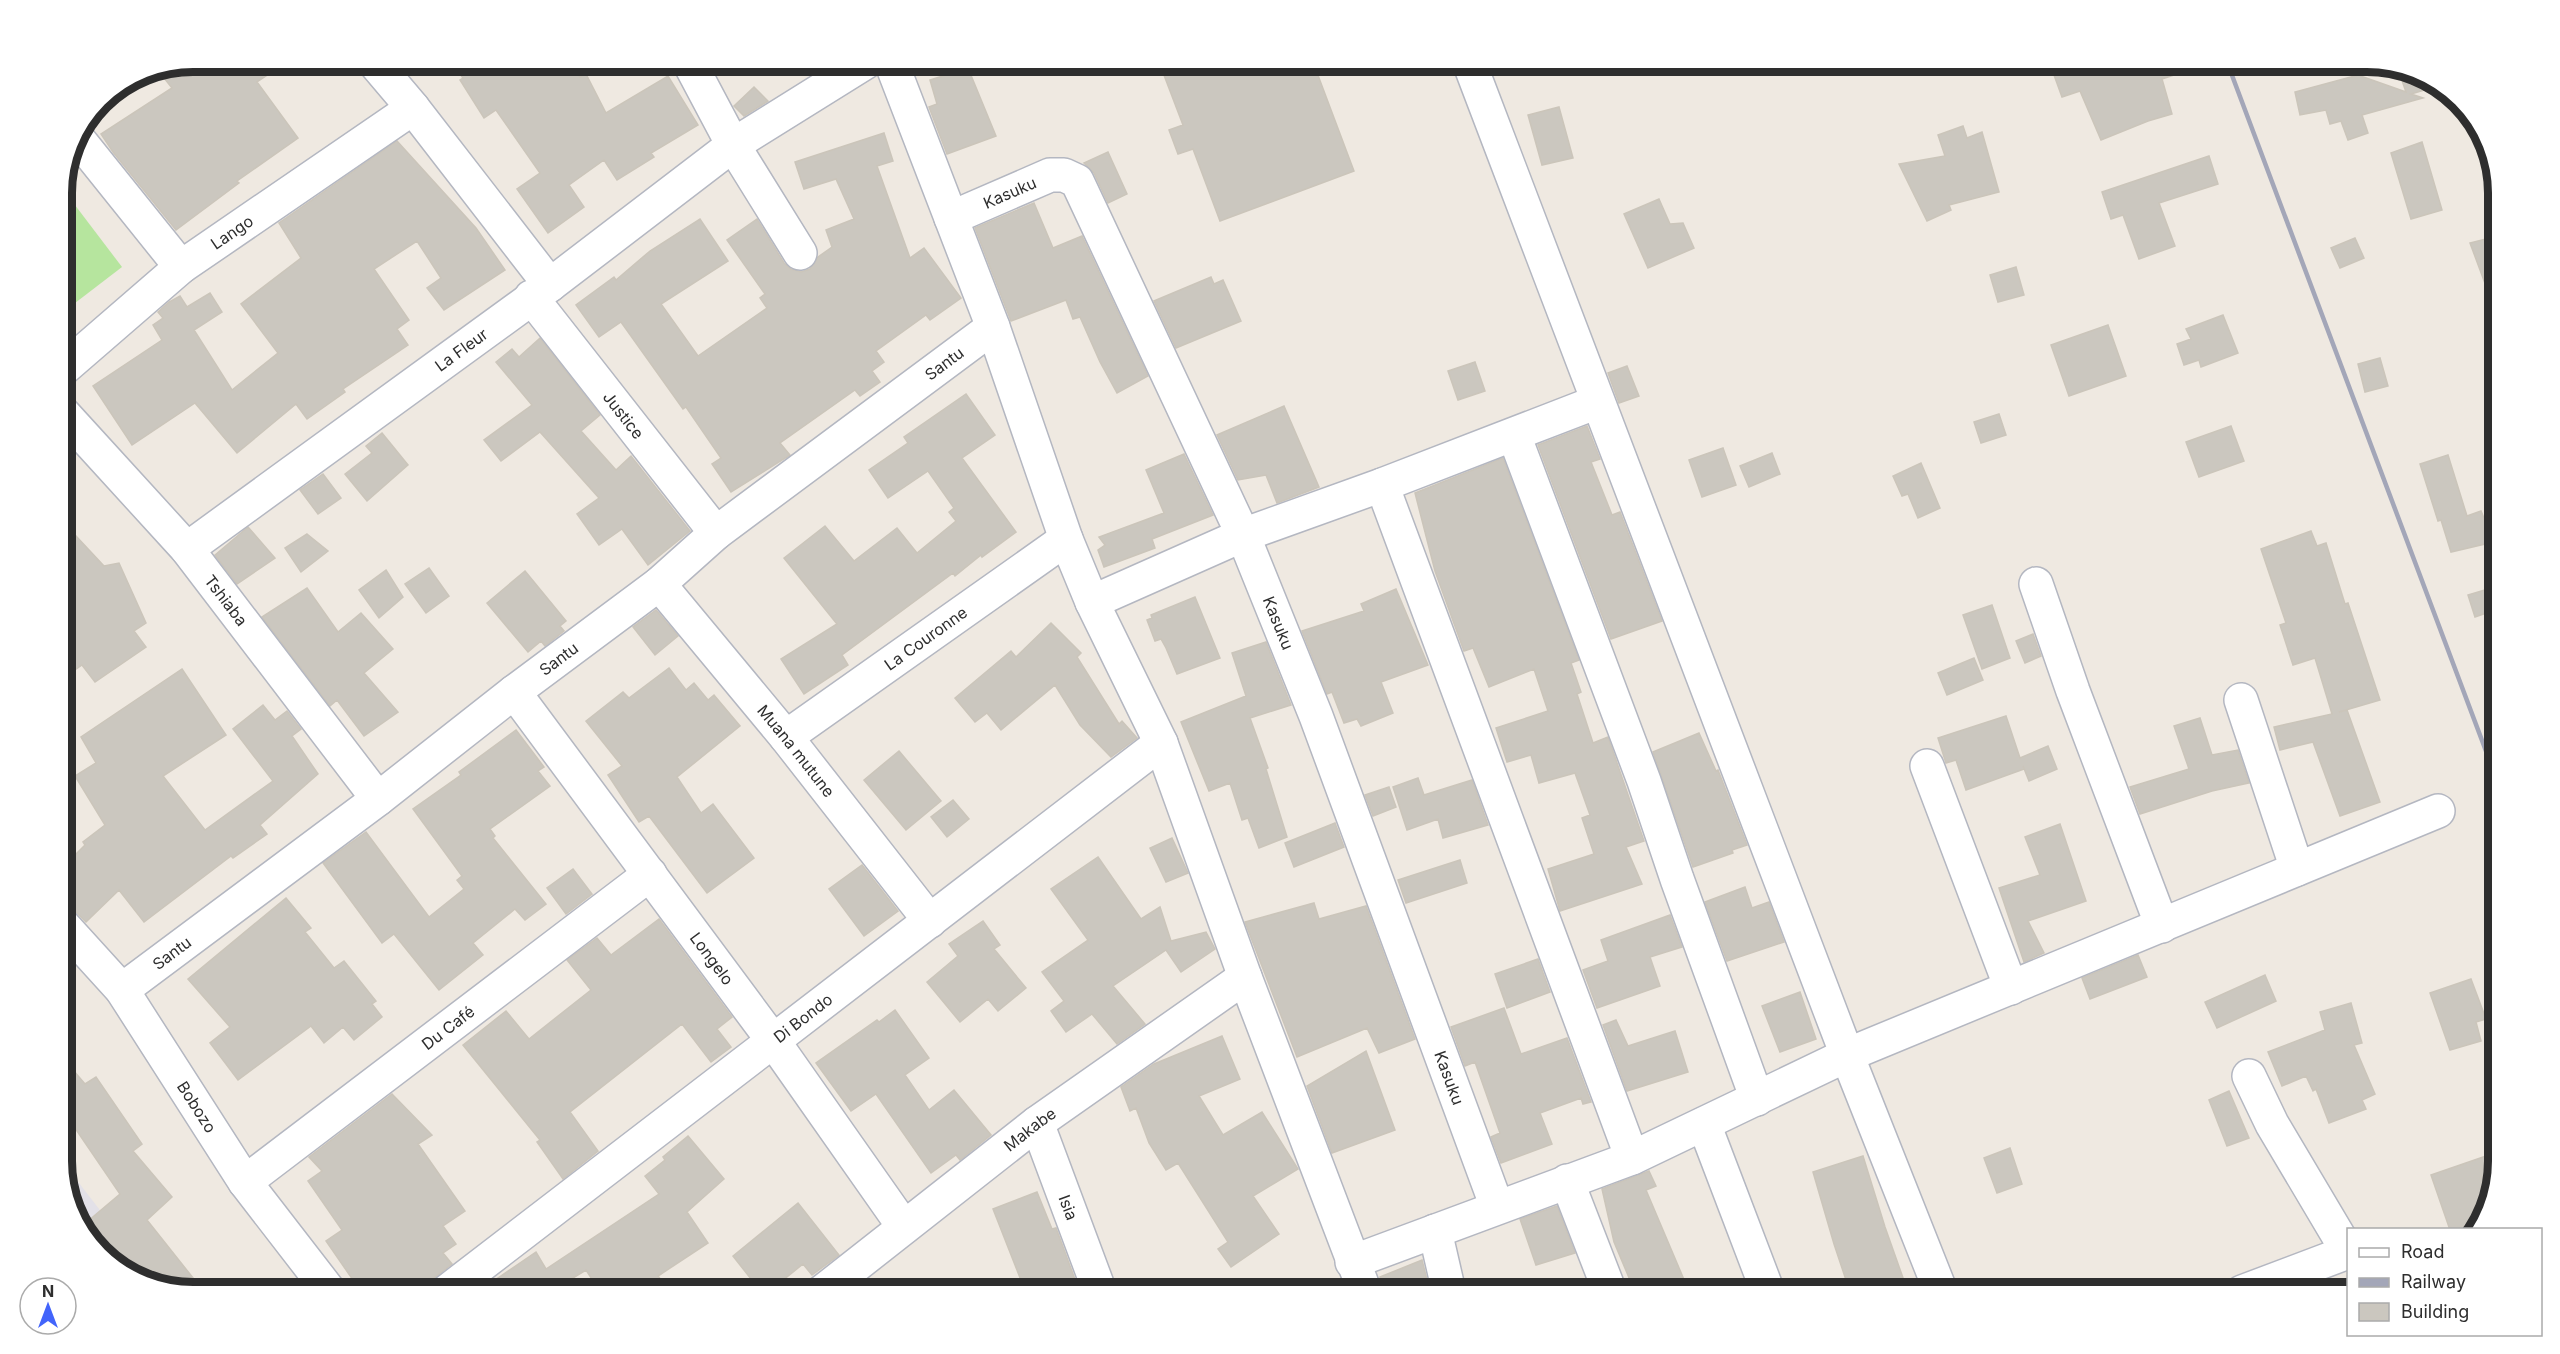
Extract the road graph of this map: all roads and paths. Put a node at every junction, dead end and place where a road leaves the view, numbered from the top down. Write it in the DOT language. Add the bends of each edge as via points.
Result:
graph roads {
  1 [pos="382,72"];
  2 [pos="694,72"];
  3 [pos="850,72"];
  4 [pos="895,72"];
  5 [pos="1473,72"];
  6 [pos="413,108"];
  7 [pos="82,144"];
  8 [pos="733,145"];
  9 [pos="951,218"];
  10 [pos="800,253"];
  11 [pos="181,267"];
  12 [pos="540,291"];
  13 [pos="993,327"];
  14 [pos="72,361"];
  15 [pos="1597,402"];
  16 [pos="72,423"];
  17 [pos="1514,435"];
  18 [pos="1382,485"];
  19 [pos="716,533"];
  20 [pos="1243,535"];
  21 [pos="1066,539"];
  22 [pos="187,549"];
  23 [pos="659,584"];
  24 [pos="2036,584"];
  25 [pos="1092,602"];
  26 [pos="514,692"];
  27 [pos="2241,700"];
  28 [pos="786,737"];
  29 [pos="1161,743"];
  30 [pos="1927,766"];
  31 [pos="378,799"];
  32 [pos="2439,811"];
  33 [pos="2297,870"];
  34 [pos="650,874"];
  35 [pos="930,921"];
  36 [pos="2162,926"];
  37 [pos="72,935"];
  38 [pos="1245,977"];
  39 [pos="2011,988"];
  40 [pos="122,990"];
  41 [pos="774,1042"];
  42 [pos="1847,1055"];
  43 [pos="2248,1076"];
  44 [pos="1757,1099"];
  45 [pos="1037,1123"];
  46 [pos="1704,1124"];
  47 [pos="1632,1158"];
  48 [pos="1567,1181"];
  49 [pos="245,1182"];
  50 [pos="1497,1207"];
  51 [pos="904,1227"];
  52 [pos="1435,1231"];
  53 [pos="2347,1249"];
  54 [pos="2347,1253"];
  55 [pos="1353,1262"];
  56 [pos="322,1282"];
  57 [pos="460,1282"];
  58 [pos="836,1282"];
  59 [pos="1096,1282"];
  60 [pos="1361,1282"];
  61 [pos="1447,1282"];
  62 [pos="1606,1282"];
  63 [pos="1764,1282"];
  64 [pos="1937,1282"];
  65 [pos="2271,1282"];
  1 -- 6 [label="street, Justice"];
  2 -- 8 [label="street"];
  3 -- 8 [label="street, La Fleur"];
  4 -- 9 [label="street"];
  5 -- 15 [label="street"];
  6 -- 11 [label="street, Lango"];
  6 -- 12 [label="street, Justice"];
  7 -- 11 [label="street"];
  8 -- 10 [label="street"];
  8 -- 12 [label="street, La Fleur"];
  9 -- 13 [label="street"];
  9 -- 20 [label="street, Kasuku" via="1050,175 1077,181"];
  11 -- 14 [label="street, Lango"];
  12 -- 19 [label="street, Justice"];
  12 -- 22 [label="street, La Fleur"];
  13 -- 19 [label="street, Santu"];
  13 -- 21 [label="street"];
  15 -- 17 [label="street"];
  15 -- 42 [label="street"];
  16 -- 22 [label="street, Tshiaba"];
  17 -- 18 [label="street"];
  17 -- 44 [label="street" via="1644,781"];
  18 -- 20 [label="street"];
  18 -- 47 [label="street"];
  19 -- 23 [label="street, Santu"];
  20 -- 25 [label="street"];
  20 -- 50 [label="street, Kasuku" via="1316,716"];
  21 -- 25 [label="street"];
  21 -- 28 [label="street, La Couronne"];
  22 -- 31 [label="street, Tshiaba"];
  23 -- 26 [label="street, Santu"];
  23 -- 28 [label="street, Muana mutune"];
  24 -- 36 [label="street"];
  25 -- 29 [label="street"];
  26 -- 31 [label="street, Santu"];
  26 -- 34 [label="street, Longelo"];
  27 -- 33 [label="street"];
  28 -- 35 [label="street, Muana mutune"];
  29 -- 35 [label="street, Di Bondo"];
  29 -- 38 [label="street"];
  30 -- 39 [label="street"];
  31 -- 40 [label="street, Santu"];
  32 -- 33 [label="street"];
  33 -- 36 [label="street"];
  34 -- 41 [label="street, Longelo"];
  34 -- 49 [label="street, Du Café"];
  35 -- 41 [label="street, Di Bondo"];
  36 -- 39 [label="street"];
  37 -- 40 [label="street, Bobozo"];
  38 -- 45 [label="street, Makabe"];
  38 -- 55 [label="street"];
  39 -- 42 [label="street"];
  40 -- 49 [label="street, Bobozo"];
  41 -- 51 [label="street, Longelo"];
  41 -- 57 [label="street, Di Bondo"];
  42 -- 44 [label="street"];
  42 -- 64 [label="street"];
  43 -- 53 [label="street" via="2272,1124"];
  44 -- 46 [label="street"];
  45 -- 51 [label="street, Makabe"];
  45 -- 59 [label="street, Isia"];
  46 -- 47 [label="street"];
  46 -- 63 [label="street"];
  47 -- 48 [label="street"];
  48 -- 50 [label="street"];
  48 -- 62 [label="street"];
  49 -- 56 [label="street, Bobozo"];
  50 -- 52 [label="street"];
  51 -- 58 [label="street, Makabe"];
  52 -- 55 [label="street"];
  52 -- 61 [label="street"];
  54 -- 65 [label="street"];
  55 -- 60 [label="street"];
}
